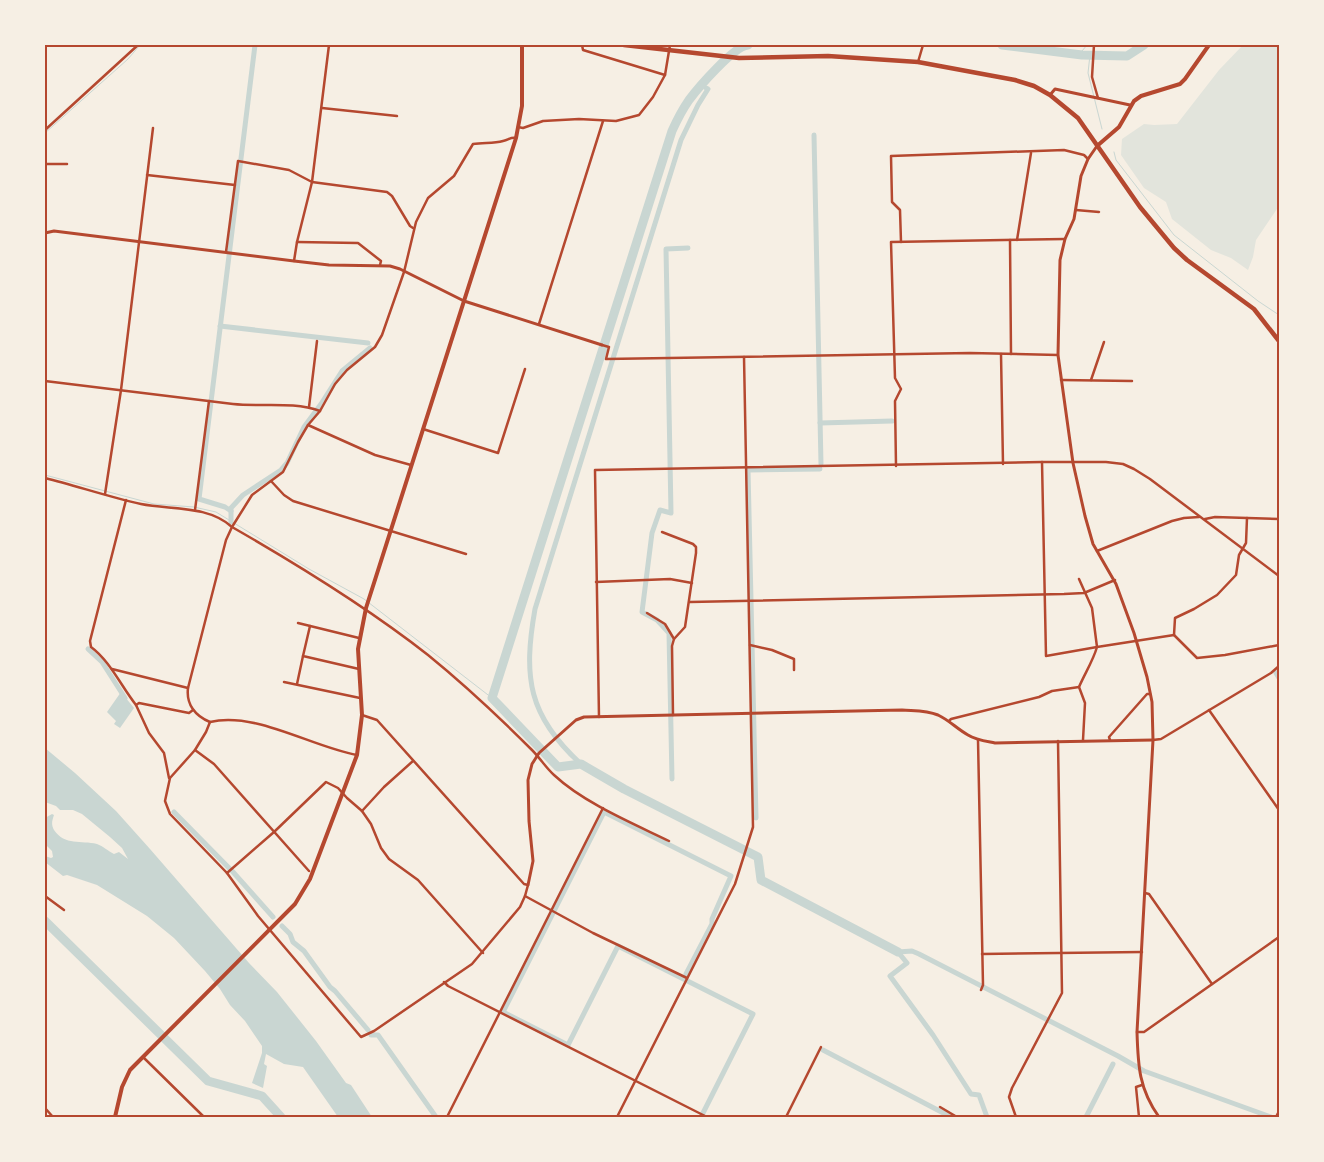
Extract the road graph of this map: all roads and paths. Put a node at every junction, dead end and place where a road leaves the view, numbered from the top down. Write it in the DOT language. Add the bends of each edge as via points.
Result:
graph roads {
  1 [pos="138,45"];
  2 [pos="329,45"];
  3 [pos="522,45"];
  4 [pos="582,45"];
  5 [pos="627,45"];
  6 [pos="923,45"];
  7 [pos="1094,45"];
  8 [pos="1209,45"];
  9 [pos="670,48"];
  10 [pos="918,62"];
  11 [pos="665,75"];
  12 [pos="1050,95"];
  13 [pos="1098,98"];
  14 [pos="1130,106"];
  15 [pos="321,108"];
  16 [pos="398,116"];
  17 [pos="603,121"];
  18 [pos="518,127"];
  19 [pos="153,128"];
  20 [pos="45,130"];
  21 [pos="516,138"];
  22 [pos="1097,146"];
  23 [pos="1031,152"];
  24 [pos="1088,159"];
  25 [pos="45,164"];
  26 [pos="67,164"];
  27 [pos="147,175"];
  28 [pos="312,182"];
  29 [pos="235,185"];
  30 [pos="1076,210"];
  31 [pos="1099,212"];
  32 [pos="413,228"];
  33 [pos="45,233"];
  34 [pos="1065,239"];
  35 [pos="1010,240"];
  36 [pos="1017,240"];
  37 [pos="139,241"];
  38 [pos="297,242"];
  39 [pos="901,242"];
  40 [pos="226,252"];
  41 [pos="294,261"];
  42 [pos="380,265"];
  43 [pos="404,272"];
  44 [pos="464,301"];
  45 [pos="539,324"];
  46 [pos="317,341"];
  47 [pos="1279,341"];
  48 [pos="1104,342"];
  49 [pos="602,345"];
  50 [pos="894,354"];
  51 [pos="1000,354"];
  52 [pos="1011,354"];
  53 [pos="1058,355"];
  54 [pos="744,357"];
  55 [pos="524,369"];
  56 [pos="1061,380"];
  57 [pos="1091,380"];
  58 [pos="45,381"];
  59 [pos="1132,381"];
  60 [pos="121,390"];
  61 [pos="209,401"];
  62 [pos="309,407"];
  63 [pos="320,411"];
  64 [pos="308,426"];
  65 [pos="423,429"];
  66 [pos="1042,462"];
  67 [pos="1073,463"];
  68 [pos="1002,464"];
  69 [pos="411,465"];
  70 [pos="896,466"];
  71 [pos="746,468"];
  72 [pos="45,478"];
  73 [pos="271,481"];
  74 [pos="106,494"];
  75 [pos="126,500"];
  76 [pos="195,508"];
  77 [pos="1202,518"];
  78 [pos="1247,518"];
  79 [pos="1279,519"];
  80 [pos="233,526"];
  81 [pos="390,532"];
  82 [pos="662,532"];
  83 [pos="1243,550"];
  84 [pos="1097,551"];
  85 [pos="466,554"];
  86 [pos="1279,576"];
  87 [pos="1079,579"];
  88 [pos="1114,580"];
  89 [pos="596,582"];
  90 [pos="692,583"];
  91 [pos="1084,593"];
  92 [pos="1044,594"];
  93 [pos="749,599"];
  94 [pos="690,602"];
  95 [pos="366,608"];
  96 [pos="647,612"];
  97 [pos="298,622"];
  98 [pos="310,626"];
  99 [pos="1174,635"];
  100 [pos="359,638"];
  101 [pos="674,639"];
  102 [pos="1136,641"];
  103 [pos="750,645"];
  104 [pos="1279,645"];
  105 [pos="1097,647"];
  106 [pos="303,656"];
  107 [pos="1279,666"];
  108 [pos="110,669"];
  109 [pos="359,669"];
  110 [pos="794,670"];
  111 [pos="284,682"];
  112 [pos="297,684"];
  113 [pos="1079,687"];
  114 [pos="188,688"];
  115 [pos="1150,694"];
  116 [pos="362,698"];
  117 [pos="136,705"];
  118 [pos="193,710"];
  119 [pos="1209,710"];
  120 [pos="751,714"];
  121 [pos="362,715"];
  122 [pos="674,715"];
  123 [pos="599,717"];
  124 [pos="949,721"];
  125 [pos="210,722"];
  126 [pos="978,740"];
  127 [pos="1084,740"];
  128 [pos="1110,740"];
  129 [pos="1153,740"];
  130 [pos="1058,741"];
  131 [pos="196,750"];
  132 [pos="538,754"];
  133 [pos="357,755"];
  134 [pos="413,761"];
  135 [pos="170,778"];
  136 [pos="343,793"];
  137 [pos="603,808"];
  138 [pos="362,810"];
  139 [pos="1279,810"];
  140 [pos="274,832"];
  141 [pos="669,841"];
  142 [pos="230,871"];
  143 [pos="309,871"];
  144 [pos="528,885"];
  145 [pos="1145,894"];
  146 [pos="45,896"];
  147 [pos="526,896"];
  148 [pos="64,910"];
  149 [pos="552,910"];
  150 [pos="271,928"];
  151 [pos="1279,937"];
  152 [pos="1142,952"];
  153 [pos="483,953"];
  154 [pos="1061,953"];
  155 [pos="982,954"];
  156 [pos="687,978"];
  157 [pos="444,982"];
  158 [pos="1212,984"];
  159 [pos="980,990"];
  160 [pos="500,1013"];
  161 [pos="1137,1032"];
  162 [pos="821,1047"];
  163 [pos="142,1056"];
  164 [pos="635,1081"];
  165 [pos="1142,1085"];
  166 [pos="940,1107"];
  167 [pos="45,1108"];
  168 [pos="1279,1111"];
  169 [pos="50,1114"];
  170 [pos="46,1117"];
  171 [pos="53,1117"];
  172 [pos="115,1117"];
  173 [pos="204,1117"];
  174 [pos="447,1117"];
  175 [pos="617,1117"];
  176 [pos="707,1117"];
  177 [pos="786,1117"];
  178 [pos="957,1117"];
  179 [pos="1016,1117"];
  180 [pos="1139,1117"];
  181 [pos="1159,1117"];
  182 [pos="1276,1117"];
  1 -- 20 [label="street"];
  2 -- 15 [label="street"];
  3 -- 18 [label="main road" via="522,106"];
  4 -- 11 [label="street" via="583,50"];
  5 -- 9 [label="main road"];
  6 -- 10 [label="street"];
  7 -- 13 [label="street" via="1092,77"];
  8 -- 14 [label="main road" via="1180,84 1141,96"];
  9 -- 10 [label="main road" via="739,58 828,56"];
  9 -- 11 [label="street"];
  10 -- 12 [label="main road" via="1015,80"];
  11 -- 17 [label="street" via="640,115"];
  12 -- 13 [label="street" via="1055,89"];
  12 -- 22 [label="main road" via="1078,118"];
  13 -- 14 [label="street"];
  14 -- 22 [label="main road" via="1119,127"];
  15 -- 16 [label="street"];
  15 -- 28 [label="street"];
  17 -- 18 [label="street" via="543,121"];
  17 -- 45 [label="street"];
  18 -- 21 [label="main road"];
  19 -- 27 [label="street"];
  21 -- 32 [label="street" via="473,144 454,176 428,198"];
  21 -- 44 [label="main road"];
  22 -- 24 [label="street"];
  22 -- 47 [label="main road" via="1140,208 1174,248 1254,309"];
  23 -- 24 [label="street" via="1064,150"];
  23 -- 36 [label="street"];
  23 -- 39 [label="street" via="891,156 892,202 900,210"];
  24 -- 30 [label="street" via="1079,185"];
  25 -- 26 [label="street"];
  27 -- 29 [label="street"];
  27 -- 37 [label="street"];
  28 -- 29 [label="street" via="288,170 238,161"];
  28 -- 32 [label="street" via="388,192"];
  28 -- 38 [label="street"];
  29 -- 40 [label="street"];
  30 -- 31 [label="street"];
  30 -- 34 [label="street"];
  32 -- 43 [label="street"];
  33 -- 37 [label="street" via="54,231"];
  34 -- 36 [label="street"];
  34 -- 53 [label="street" via="1060,269"];
  35 -- 36 [label="street"];
  35 -- 39 [label="street"];
  35 -- 52 [label="street"];
  37 -- 40 [label="street"];
  37 -- 60 [label="street"];
  38 -- 41 [label="street"];
  38 -- 42 [label="street" via="358,243 381,261"];
  39 -- 50 [label="street" via="891,242"];
  40 -- 41 [label="street"];
  41 -- 42 [label="street"];
  42 -- 43 [label="street"];
  43 -- 44 [label="street"];
  43 -- 63 [label="street" via="375,347 347,370"];
  44 -- 45 [label="street"];
  44 -- 65 [label="main road"];
  45 -- 49 [label="street"];
  46 -- 62 [label="street"];
  48 -- 57 [label="street"];
  49 -- 54 [label="street" via="610,347 606,359"];
  50 -- 51 [label="street"];
  50 -- 54 [label="street"];
  50 -- 70 [label="street" via="895,378 901,389 895,401"];
  51 -- 52 [label="street"];
  51 -- 68 [label="street"];
  52 -- 53 [label="street"];
  53 -- 56 [label="street"];
  54 -- 71 [label="street"];
  55 -- 65 [label="street" via="498,454"];
  56 -- 57 [label="street"];
  56 -- 67 [label="street"];
  57 -- 59 [label="street"];
  58 -- 60 [label="street"];
  60 -- 61 [label="street"];
  60 -- 74 [label="street"];
  61 -- 62 [label="street"];
  61 -- 76 [label="street"];
  62 -- 63 [label="street"];
  63 -- 64 [label="street"];
  64 -- 69 [label="street" via="375,455"];
  64 -- 73 [label="street" via="283,472"];
  65 -- 69 [label="main road"];
  66 -- 67 [label="street"];
  66 -- 68 [label="street"];
  66 -- 92 [label="street"];
  67 -- 77 [label="street" via="1123,464 1150,479"];
  67 -- 84 [label="street"];
  68 -- 70 [label="street"];
  69 -- 81 [label="main road"];
  70 -- 71 [label="street"];
  71 -- 89 [label="street" via="595,470"];
  71 -- 93 [label="street"];
  72 -- 74 [label="street"];
  73 -- 80 [label="street" via="252,495"];
  73 -- 81 [label="street" via="293,501"];
  74 -- 75 [label="street"];
  75 -- 76 [label="street" via="169,508"];
  75 -- 108 [label="street" via="90,641 91,647"];
  76 -- 80 [label="street"];
  77 -- 78 [label="street"];
  77 -- 83 [label="street"];
  77 -- 84 [label="street" via="1172,521"];
  78 -- 79 [label="street"];
  78 -- 83 [label="street"];
  80 -- 95 [label="street"];
  80 -- 114 [label="street" via="226,540"];
  81 -- 85 [label="street"];
  81 -- 95 [label="main road"];
  82 -- 90 [label="street" via="696,547"];
  83 -- 86 [label="street"];
  83 -- 99 [label="street" via="1239,555 1236,575 1217,595 1175,618"];
  84 -- 88 [label="street"];
  87 -- 91 [label="street"];
  88 -- 91 [label="street"];
  88 -- 102 [label="street"];
  89 -- 90 [label="street" via="670,580"];
  89 -- 123 [label="street"];
  90 -- 94 [label="street"];
  91 -- 92 [label="street"];
  91 -- 105 [label="street" via="1092,608"];
  92 -- 93 [label="street"];
  92 -- 105 [label="street" via="1046,656"];
  93 -- 94 [label="street"];
  93 -- 103 [label="street"];
  94 -- 101 [label="street" via="685,627"];
  95 -- 100 [label="main road"];
  95 -- 132 [label="street" via="429,656"];
  96 -- 101 [label="street" via="665,624"];
  97 -- 98 [label="street"];
  98 -- 100 [label="street"];
  98 -- 106 [label="street"];
  99 -- 102 [label="street"];
  99 -- 104 [label="street" via="1197,658"];
  100 -- 109 [label="main road"];
  101 -- 122 [label="street"];
  102 -- 105 [label="street"];
  102 -- 115 [label="street"];
  103 -- 110 [label="street" via="794,659"];
  103 -- 120 [label="street"];
  105 -- 113 [label="street"];
  106 -- 109 [label="street"];
  106 -- 112 [label="street"];
  107 -- 119 [label="street"];
  108 -- 114 [label="street"];
  108 -- 117 [label="street"];
  109 -- 116 [label="main road"];
  111 -- 112 [label="street"];
  112 -- 116 [label="street"];
  113 -- 124 [label="street"];
  113 -- 127 [label="street" via="1085,703"];
  114 -- 118 [label="street" via="187,697"];
  115 -- 128 [label="street" via="1109,737"];
  115 -- 129 [label="street"];
  116 -- 121 [label="main road"];
  117 -- 118 [label="street"];
  117 -- 135 [label="street" via="149,733 164,754"];
  118 -- 125 [label="street"];
  119 -- 129 [label="street"];
  119 -- 139 [label="street"];
  120 -- 122 [label="street"];
  120 -- 124 [label="street" via="902,710 924,711"];
  120 -- 156 [label="street" via="753,827 735,884"];
  121 -- 133 [label="main road"];
  121 -- 134 [label="street" via="377,720"];
  122 -- 123 [label="street"];
  123 -- 132 [label="street" via="576,720"];
  124 -- 126 [label="street"];
  125 -- 131 [label="street"];
  125 -- 133 [label="street" via="261,724"];
  126 -- 130 [label="street" via="995,743"];
  126 -- 155 [label="street"];
  127 -- 128 [label="street"];
  127 -- 130 [label="street"];
  128 -- 129 [label="street"];
  129 -- 145 [label="street"];
  130 -- 154 [label="street"];
  131 -- 135 [label="street"];
  131 -- 140 [label="street" via="214,764"];
  132 -- 137 [label="street" via="554,775"];
  132 -- 144 [label="street" via="528,780 533,861"];
  133 -- 136 [label="main road"];
  134 -- 138 [label="street"];
  134 -- 144 [label="street"];
  135 -- 142 [label="street" via="165,801 170,814"];
  136 -- 138 [label="street"];
  136 -- 140 [label="street" via="326,782"];
  136 -- 150 [label="main road" via="310,879 295,904"];
  137 -- 141 [label="street"];
  137 -- 149 [label="street"];
  138 -- 153 [label="street" via="389,860 418,880"];
  140 -- 142 [label="street"];
  140 -- 143 [label="street"];
  142 -- 150 [label="street" via="258,916"];
  144 -- 147 [label="street"];
  145 -- 152 [label="street"];
  145 -- 158 [label="street" via="1149,894"];
  146 -- 148 [label="street"];
  147 -- 149 [label="street"];
  147 -- 153 [label="street"];
  149 -- 156 [label="street"];
  149 -- 160 [label="street"];
  150 -- 157 [label="street" via="361,1038"];
  150 -- 163 [label="main road"];
  151 -- 158 [label="street"];
  152 -- 154 [label="street"];
  152 -- 161 [label="street"];
  153 -- 157 [label="street"];
  154 -- 155 [label="street"];
  154 -- 179 [label="street" via="1062,993 1009,1097"];
  155 -- 159 [label="street" via="983,985"];
  156 -- 164 [label="street"];
  157 -- 160 [label="street"];
  158 -- 161 [label="street" via="1144,1032"];
  160 -- 164 [label="street"];
  160 -- 174 [label="street"];
  161 -- 165 [label="street"];
  162 -- 177 [label="street"];
  163 -- 172 [label="main road" via="125,1078"];
  163 -- 173 [label="street"];
  164 -- 175 [label="street"];
  164 -- 176 [label="street"];
  165 -- 180 [label="street" via="1136,1087"];
  165 -- 181 [label="street"];
  166 -- 178 [label="street"];
  167 -- 169 [label="street"];
  168 -- 182 [label="street"];
  169 -- 170 [label="street"];
  169 -- 171 [label="street"];
}
